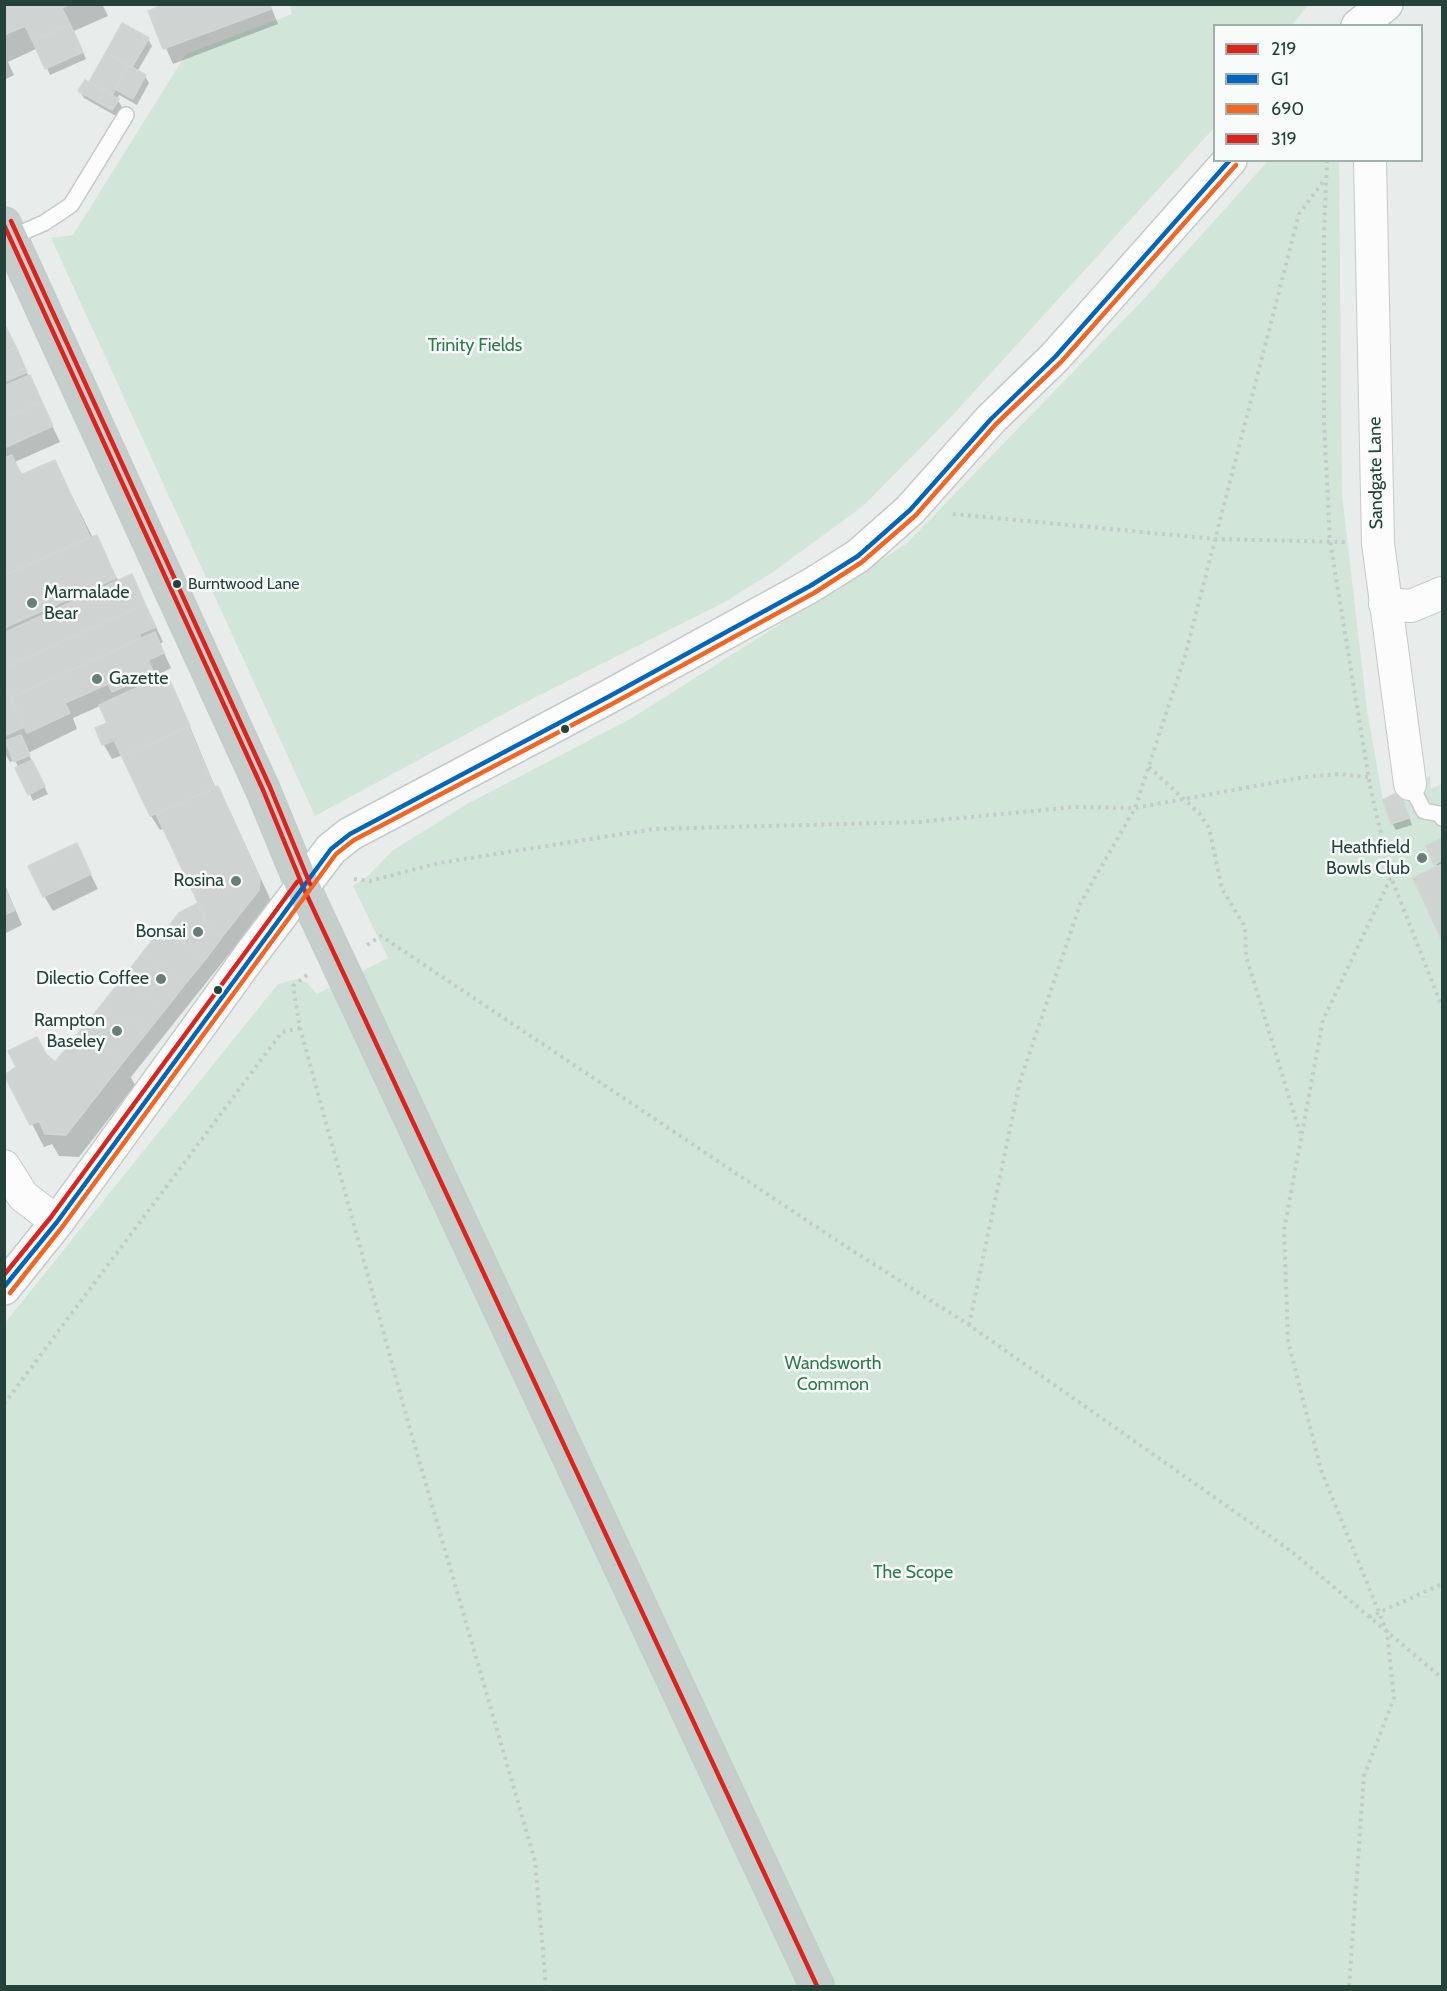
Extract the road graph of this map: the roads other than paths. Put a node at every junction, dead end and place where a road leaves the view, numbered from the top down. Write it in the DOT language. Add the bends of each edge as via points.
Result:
graph roads {
  1 [pos="1386,4"];
  2 [pos="1361,24"];
  3 [pos="126,115"];
  4 [pos="1228,162"];
  5 [pos="1370,162"];
  6 [pos="9,241"];
  7 [pos="1443,593"];
  8 [pos="1385,604"];
  9 [pos="1409,779"];
  10 [pos="1443,818"];
  11 [pos="303,887"];
  12 [pos="4,1166"];
  13 [pos="57,1222"];
  14 [pos="4,1288"];
  15 [pos="817,1986"];
  1 -- 2 [label="main road"];
  3 -- 6 [label="lane" via="71,205"];
  4 -- 11 [label="main road" via="1078,332 991,419 910,510 858,556 810,586 350,834 331,849"];
  5 -- 8 [label="street, Sandgate Lane" via="1378,543"];
  6 -- 11 [label="highway" via="263,790"];
  7 -- 8 [label="street" via="1411,606"];
  8 -- 9 [label="street, Sandgate Lane"];
  9 -- 10 [label="lane" via="1424,811"];
  11 -- 13 [label="main road"];
  11 -- 15 [label="highway"];
  12 -- 13 [label="street" via="23,1196"];
  13 -- 14 [label="main road"];
}
